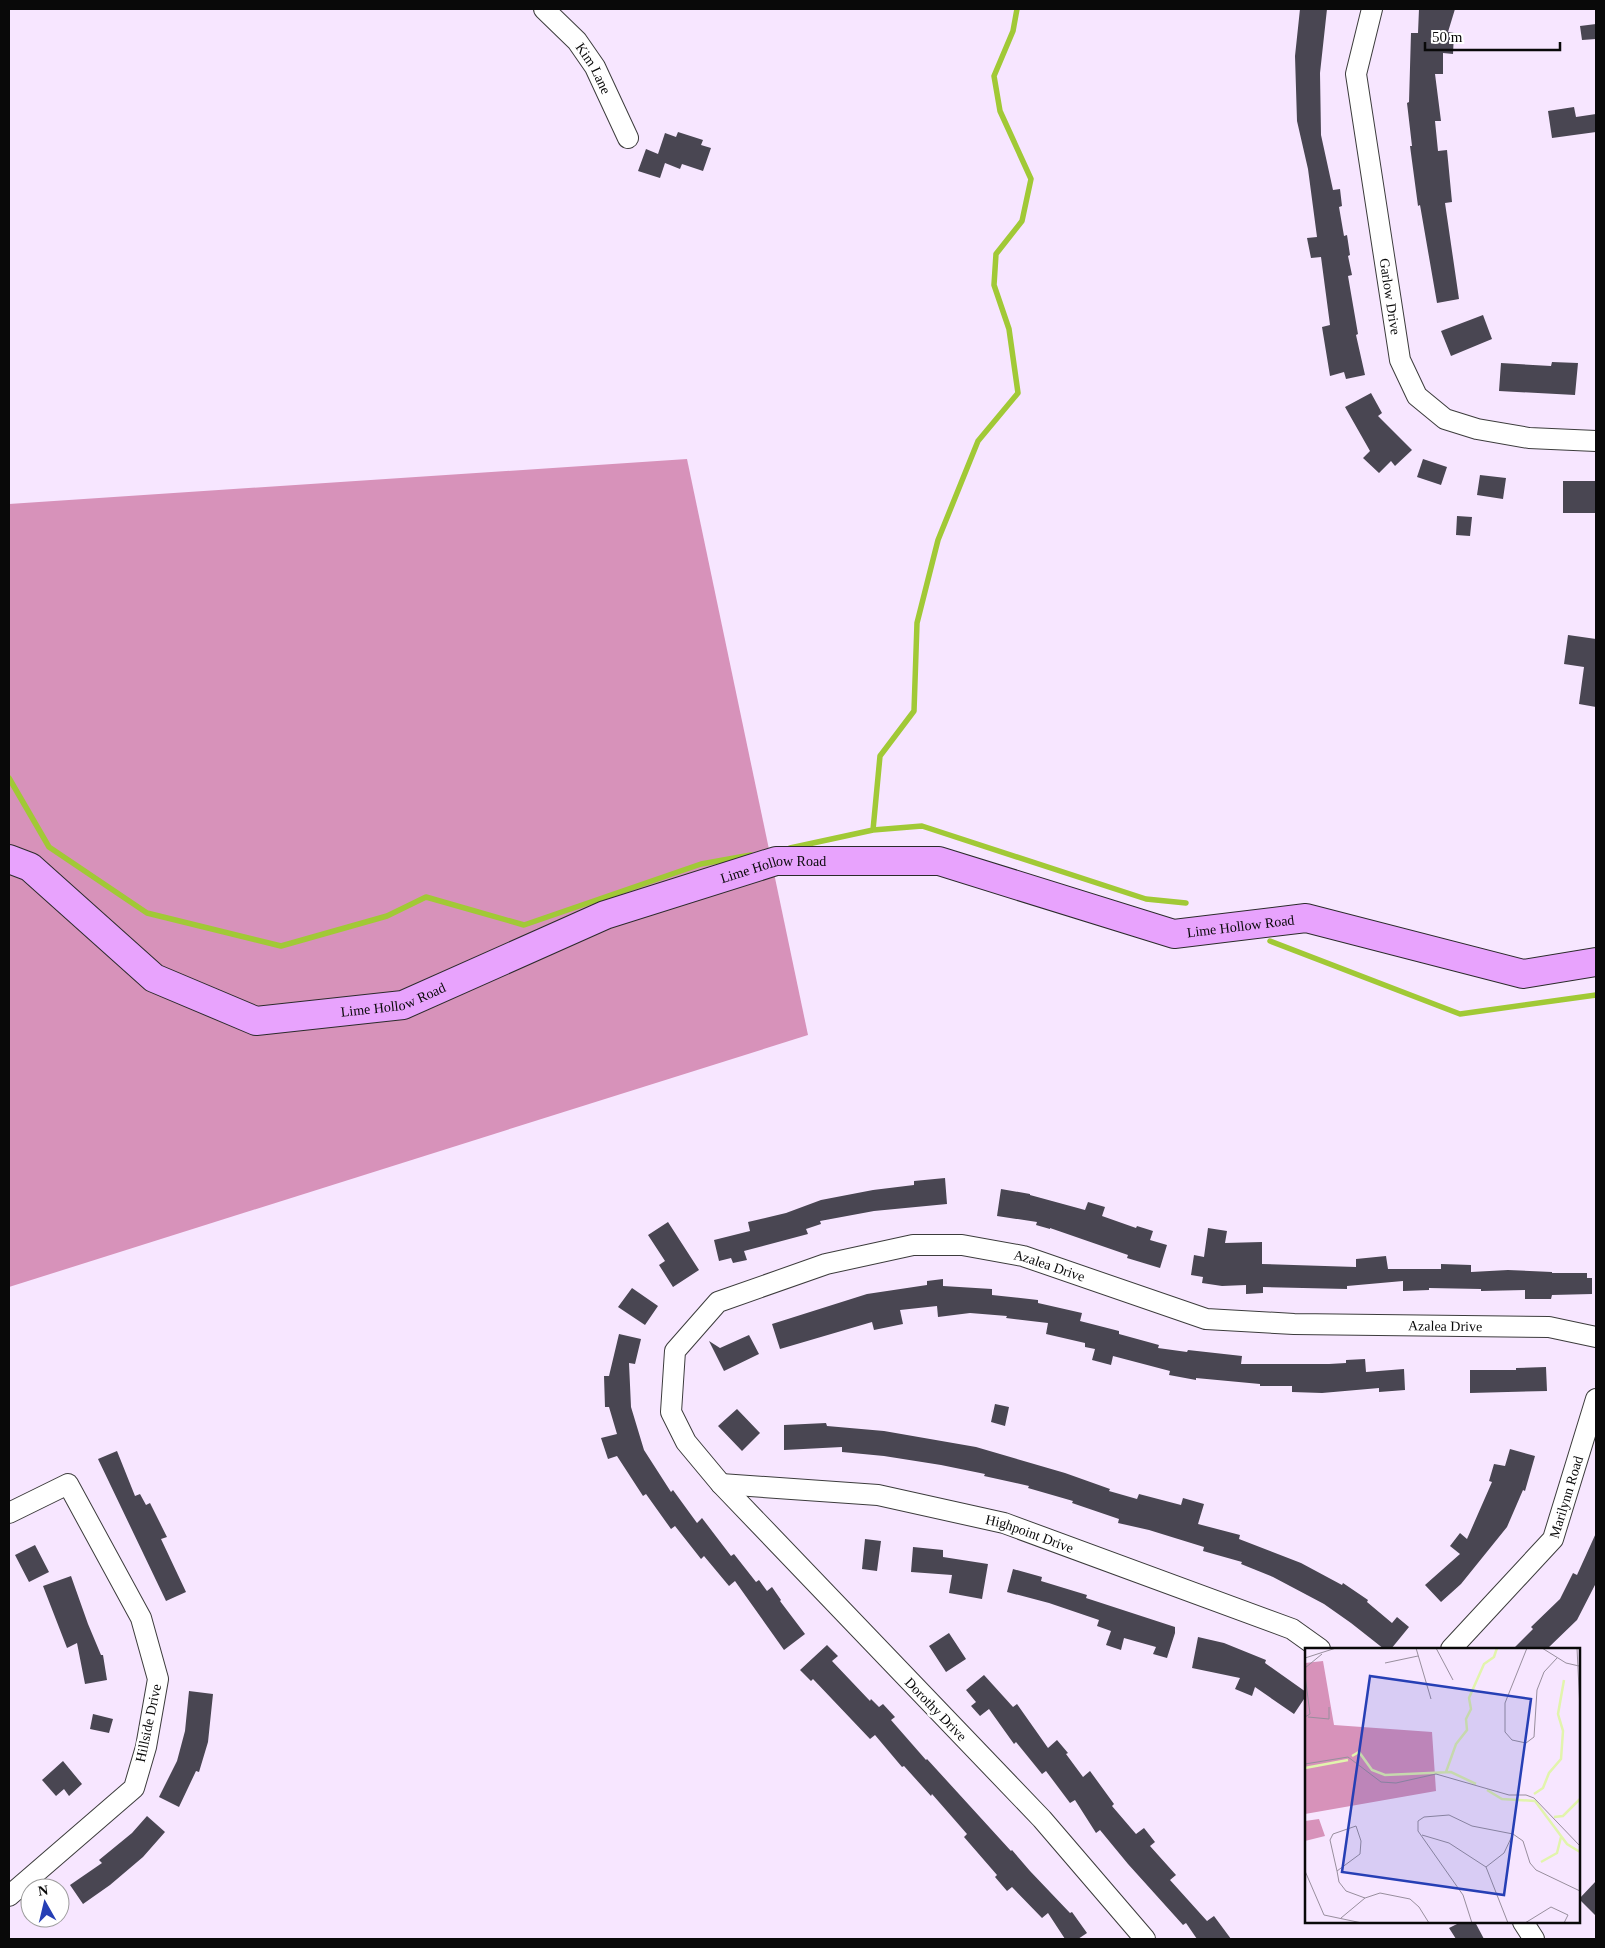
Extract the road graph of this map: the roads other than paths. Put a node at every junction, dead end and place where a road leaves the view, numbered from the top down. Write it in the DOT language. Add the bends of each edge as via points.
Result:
graph roads {
  1 [pos="544,9"];
  2 [pos="1372,9"];
  3 [pos="628,138"];
  4 [pos="1596,441"];
  5 [pos="9,859"];
  6 [pos="1596,962"];
  7 [pos="1596,1336"];
  8 [pos="1596,1399"];
  9 [pos="721,1484"];
  10 [pos="9,1513"];
  11 [pos="1319,1648"];
  12 [pos="1452,1648"];
  13 [pos="9,1896"];
  14 [pos="1524,1923"];
  15 [pos="1145,1939"];
  16 [pos="1534,1939"];
  1 -- 3 [label="street, Kim Lane" via="577,41 595,67"];
  2 -- 4 [label="street, Garlow Drive" via="1356,74 1400,360 1412,387 1417,396 1445,419 1477,429 1529,438"];
  5 -- 6 [label="street, Lime Hollow Road" via="30,867 154,978 256,1021 403,1005 605,915 776,861 939,861 1174,934 1306,918 1523,974"];
  7 -- 9 [label="street, Azalea Drive" via="1549,1327 1294,1324 1206,1319 1022,1256 962,1245 914,1245 826,1264 718,1302 675,1351 671,1412 686,1442"];
  8 -- 12 [label="street, Marilynn Road" via="1553,1539"];
  9 -- 11 [label="street, Highpoint Drive" via="878,1495 1004,1523 1292,1629"];
  9 -- 15 [label="street, Dorothy Drive" via="1042,1819"];
  10 -- 13 [label="street, Hillside Drive" via="68,1484 141,1618 158,1679 146,1747 134,1788"];
  14 -- 16 [label="street"];
}
